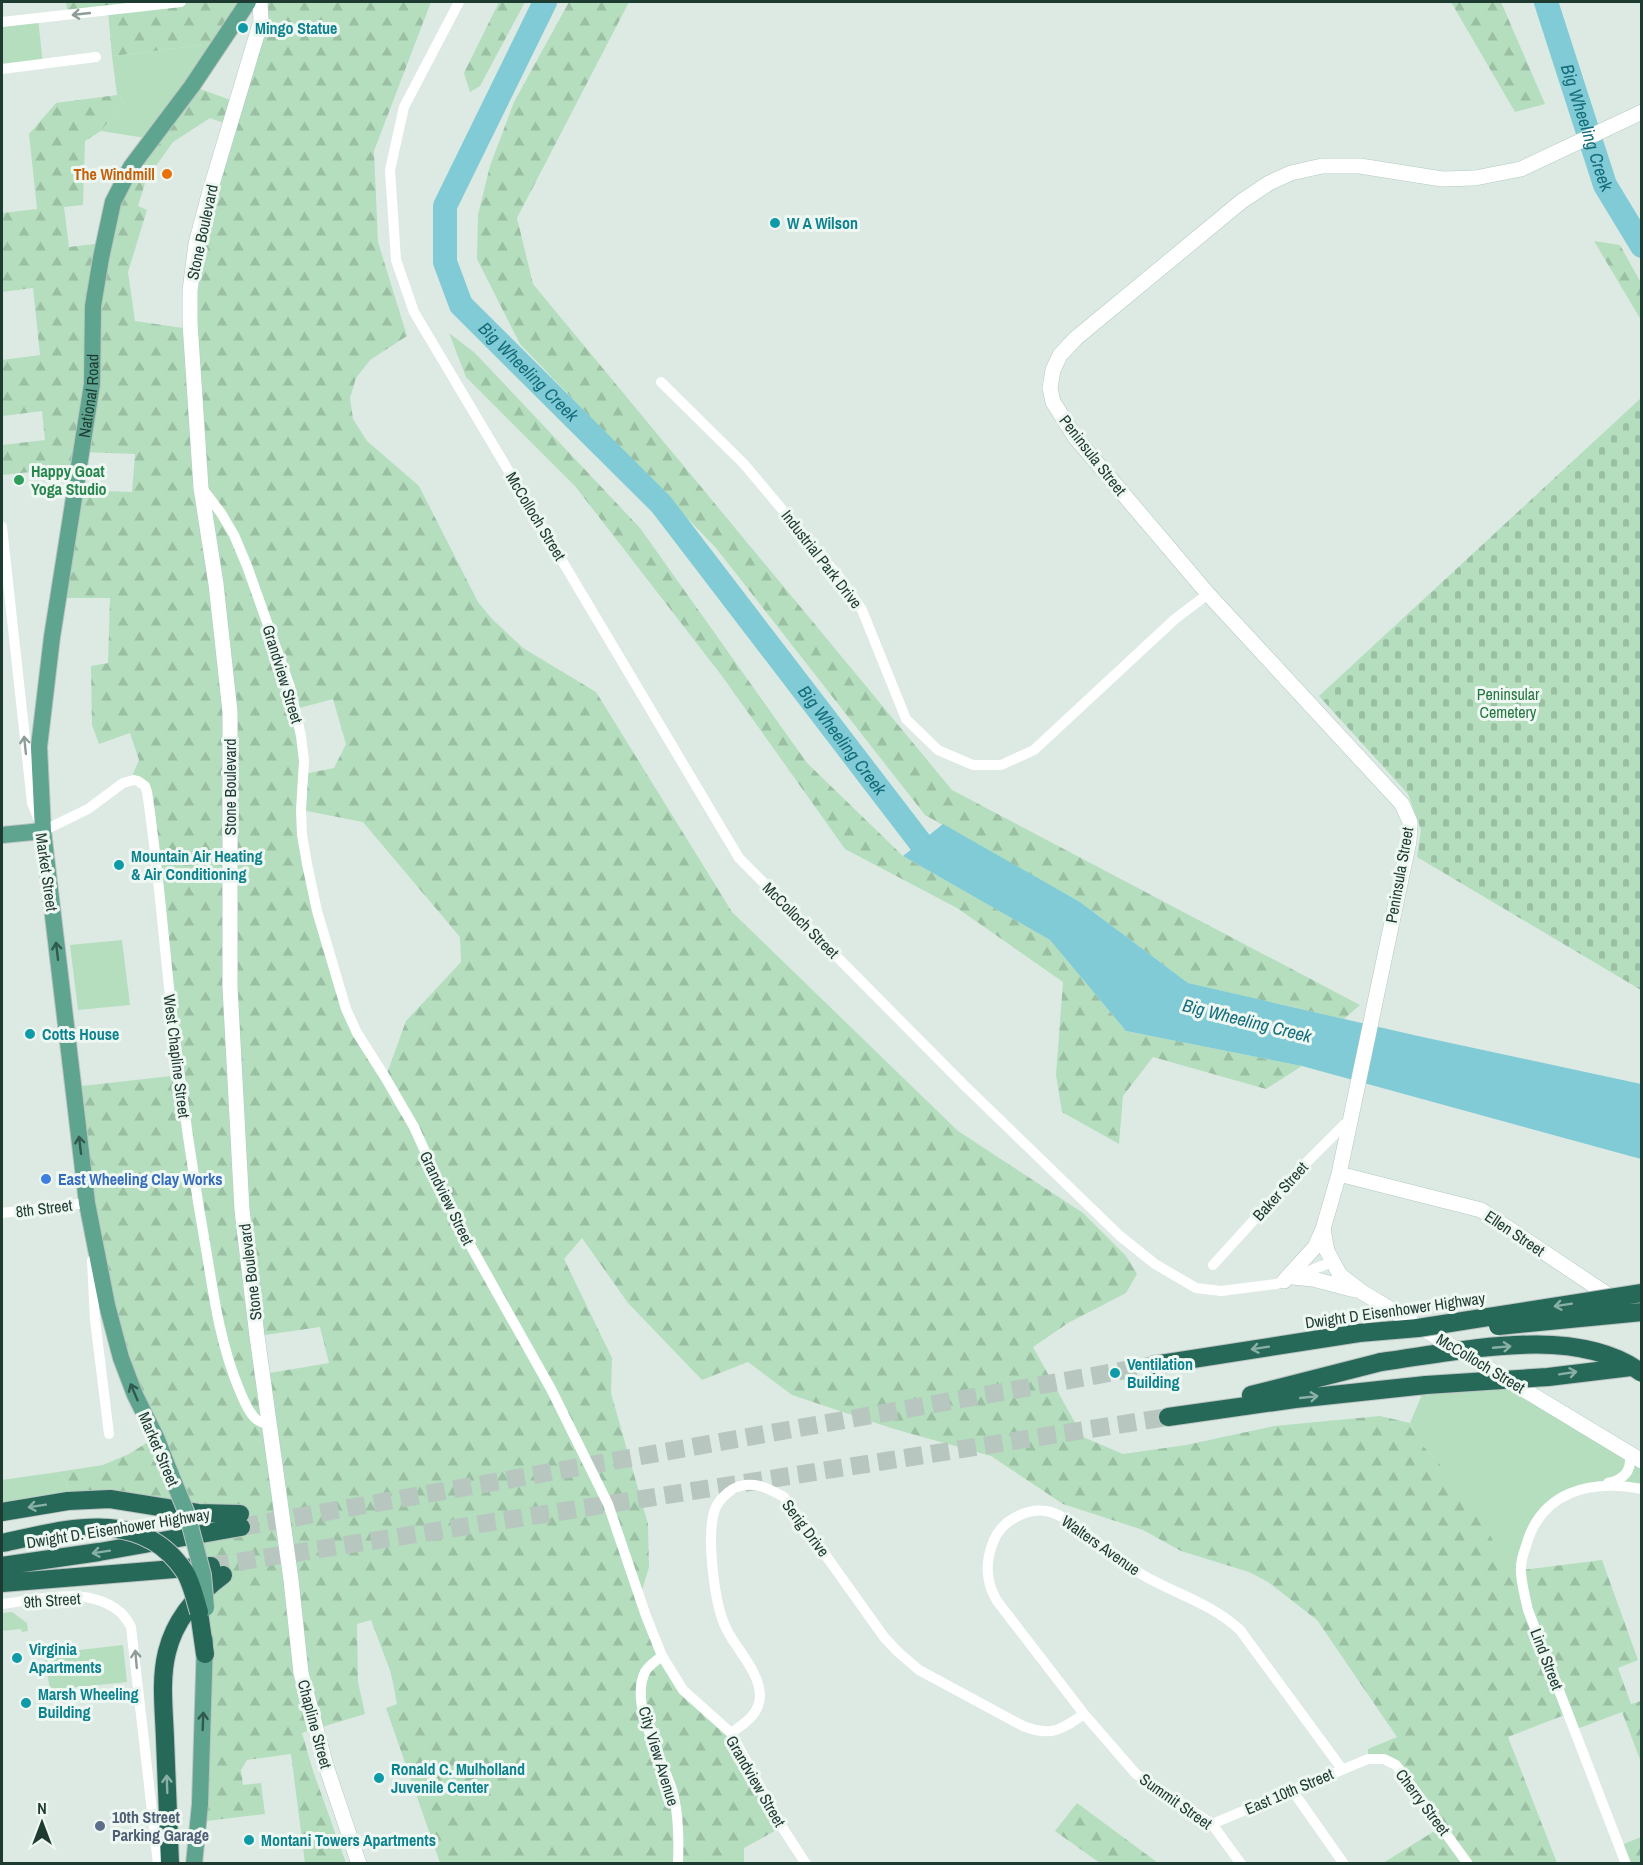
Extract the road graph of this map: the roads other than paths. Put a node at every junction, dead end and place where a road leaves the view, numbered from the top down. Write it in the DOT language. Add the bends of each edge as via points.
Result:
graph roads {
  1 [pos="180,2"];
  2 [pos="248,2"];
  3 [pos="260,2"];
  4 [pos="459,2"];
  5 [pos="2,22"];
  6 [pos="96,57"];
  7 [pos="2,69"];
  8 [pos="1634,116"];
  9 [pos="661,382"];
  10 [pos="201,488"];
  11 [pos="2,527"];
  12 [pos="1208,594"];
  13 [pos="43,831"];
  14 [pos="2,835"];
  15 [pos="1351,1113"];
  16 [pos="1339,1174"];
  17 [pos="88,1210"];
  18 [pos="2,1213"];
  19 [pos="1323,1229"];
  20 [pos="1332,1262"];
  21 [pos="1213,1265"];
  22 [pos="1288,1279"];
  23 [pos="1362,1292"];
  24 [pos="1641,1293"];
  25 [pos="1641,1312"];
  26 [pos="1641,1318"];
  27 [pos="1418,1328"];
  28 [pos="1154,1365"];
  29 [pos="1641,1366"];
  30 [pos="1641,1373"];
  31 [pos="270,1424"];
  32 [pos="109,1434"];
  33 [pos="1635,1456"];
  34 [pos="1598,1486"];
  35 [pos="1641,1489"];
  36 [pos="2,1512"];
  37 [pos="2,1543"];
  38 [pos="2,1566"];
  39 [pos="291,1580"];
  40 [pos="2,1583"];
  41 [pos="2,1604"];
  42 [pos="202,1610"];
  43 [pos="205,1654"];
  44 [pos="662,1656"];
  45 [pos="1084,1714"];
  46 [pos="731,1733"];
  47 [pos="1368,1759"];
  48 [pos="1342,1769"];
  49 [pos="1292,1790"];
  50 [pos="1212,1824"];
  51 [pos="158,1863"];
  52 [pos="171,1863"];
  53 [pos="194,1863"];
  54 [pos="359,1863"];
  55 [pos="678,1863"];
  56 [pos="806,1863"];
  57 [pos="1241,1863"];
  58 [pos="1344,1863"];
  59 [pos="1468,1863"];
  60 [pos="1626,1863"];
  1 -- 5 [label="street, one-way"];
  2 -- 13 [label="main road, National Road" via="132,167 113,202 93,306 92,384 42,710 39,747"];
  3 -- 10 [label="street, Stone Boulevard" via="261,21 207,201 190,291"];
  4 -- 22 [label="street, McColloch Street" via="404,107 390,170 396,260 414,312 739,858 965,1086 1120,1236 1155,1264 1196,1288 1221,1291"];
  6 -- 7 [label="street"];
  8 -- 12 [label="street, Peninsula Street" via="1521,169 1475,178 1442,178 1360,166 1323,166 1291,173 1242,201 1060,355 1050,388 1058,411 1075,437"];
  9 -- 12 [label="street, Industrial Park Drive" via="744,464 838,576 862,610 906,719 938,750 973,765 1001,765 1034,750 1175,619"];
  10 -- 31 [label="street, Stone Boulevard" via="230,711 230,987 240,1187"];
  10 -- 44 [label="street, Grandview Street" via="234,535 290,687 304,761 302,818 307,864 346,1009 414,1127 455,1218 551,1389 608,1504"];
  13 -- 11 [label="street, Market Street, one-way" via="32,803"];
  12 -- 15 [label="street, Peninsula Street" via="1402,804 1410,822"];
  13 -- 14 [label="main road"];
  17 -- 13 [label="main road, Market Street, one-way"];
  13 -- 31 [label="street, West Chapline Street" via="88,809 123,783 134,780 145,786 186,1123 218,1322 244,1402 261,1423"];
  15 -- 16 [label="street, Peninsula Street"];
  15 -- 21 [label="street, Baker Street"];
  16 -- 19 [label="street, Peninsula Street"];
  16 -- 26 [label="street, Ellen Street" via="1481,1210"];
  17 -- 18 [label="street, 8th Street"];
  17 -- 32 [label="street, Market Street" via="95,1320"];
  42 -- 17 [label="main road, Market Street, one-way, bridge" via="203,1575 187,1514 121,1358 106,1305"];
  19 -- 20 [label="street"];
  19 -- 22 [label="street, Peninsula Street" via="1315,1247"];
  20 -- 22 [label="street, McColloch Street"];
  20 -- 23 [label="street, McColloch Street" via="1340,1275"];
  22 -- 23 [label="street" via="1313,1279"];
  23 -- 33 [label="street, McColloch Street"];
  24 -- 27 [label="highway, Dwight D Eisenhower Highway, one-way, bridge"];
  25 -- 27 [label="highway, bridge" via="1515,1325"];
  27 -- 28 [label="highway, Dwight D Eisenhower Highway, one-way" via="1359,1333"];
  30 -- 29 [label="highway, one-way, bridge" via="1607,1354 1572,1346 1498,1347 1381,1362 1168,1417 1295,1399 1548,1377 1581,1371"];
  31 -- 39 [label="street, Stone Boulevard"];
  33 -- 34 [label="street, Lind Street" via="1624,1477"];
  34 -- 35 [label="street, Lind Street"];
  34 -- 60 [label="street, Lind Street" via="1574,1491 1545,1509 1529,1533 1521,1570 1528,1610"];
  36 -- 38 [label="highway, Dwight D. Eisenhower Highway" via="68,1501 111,1499 241,1521 99,1552"];
  37 -- 42 [label="highway, bridge" via="91,1526 131,1533 160,1547 178,1565"];
  39 -- 54 [label="street, Chapline Street" via="301,1673 326,1766"];
  52 -- 40 [label="highway, one-way" via="163,1682 167,1652 189,1605 217,1571"];
  51 -- 41 [label="street, 9th Street, one-way" via="131,1628 122,1613 91,1597"];
  42 -- 43 [label="highway"];
  53 -- 43 [label="main road, one-way"];
  44 -- 46 [label="street, Grandview Street" via="682,1690"];
  44 -- 55 [label="street, City View Avenue" via="645,1673 641,1700 672,1791"];
  45 -- 46 [label="street, Serig Drive" via="1064,1728 1039,1732 919,1670 884,1637 784,1497 754,1484 739,1486 723,1495 711,1527 720,1615 758,1680 760,1695 757,1710"];
  45 -- 48 [label="street, Walters Avenue" via="997,1601 987,1578 988,1556 995,1537 1005,1524 1032,1511 1063,1517 1141,1574 1225,1616 1240,1630"];
  45 -- 50 [label="street, Summit Street" via="1136,1774"];
  46 -- 56 [label="street, Grandview Street"];
  47 -- 48 [label="street, East 10th Street"];
  47 -- 59 [label="street, Cherry Street" via="1384,1759 1396,1765"];
  48 -- 49 [label="street, East 10th Street"];
  49 -- 50 [label="street, East 10th Street"];
  49 -- 58 [label="street"];
  50 -- 57 [label="street, Summit Street"];
}
